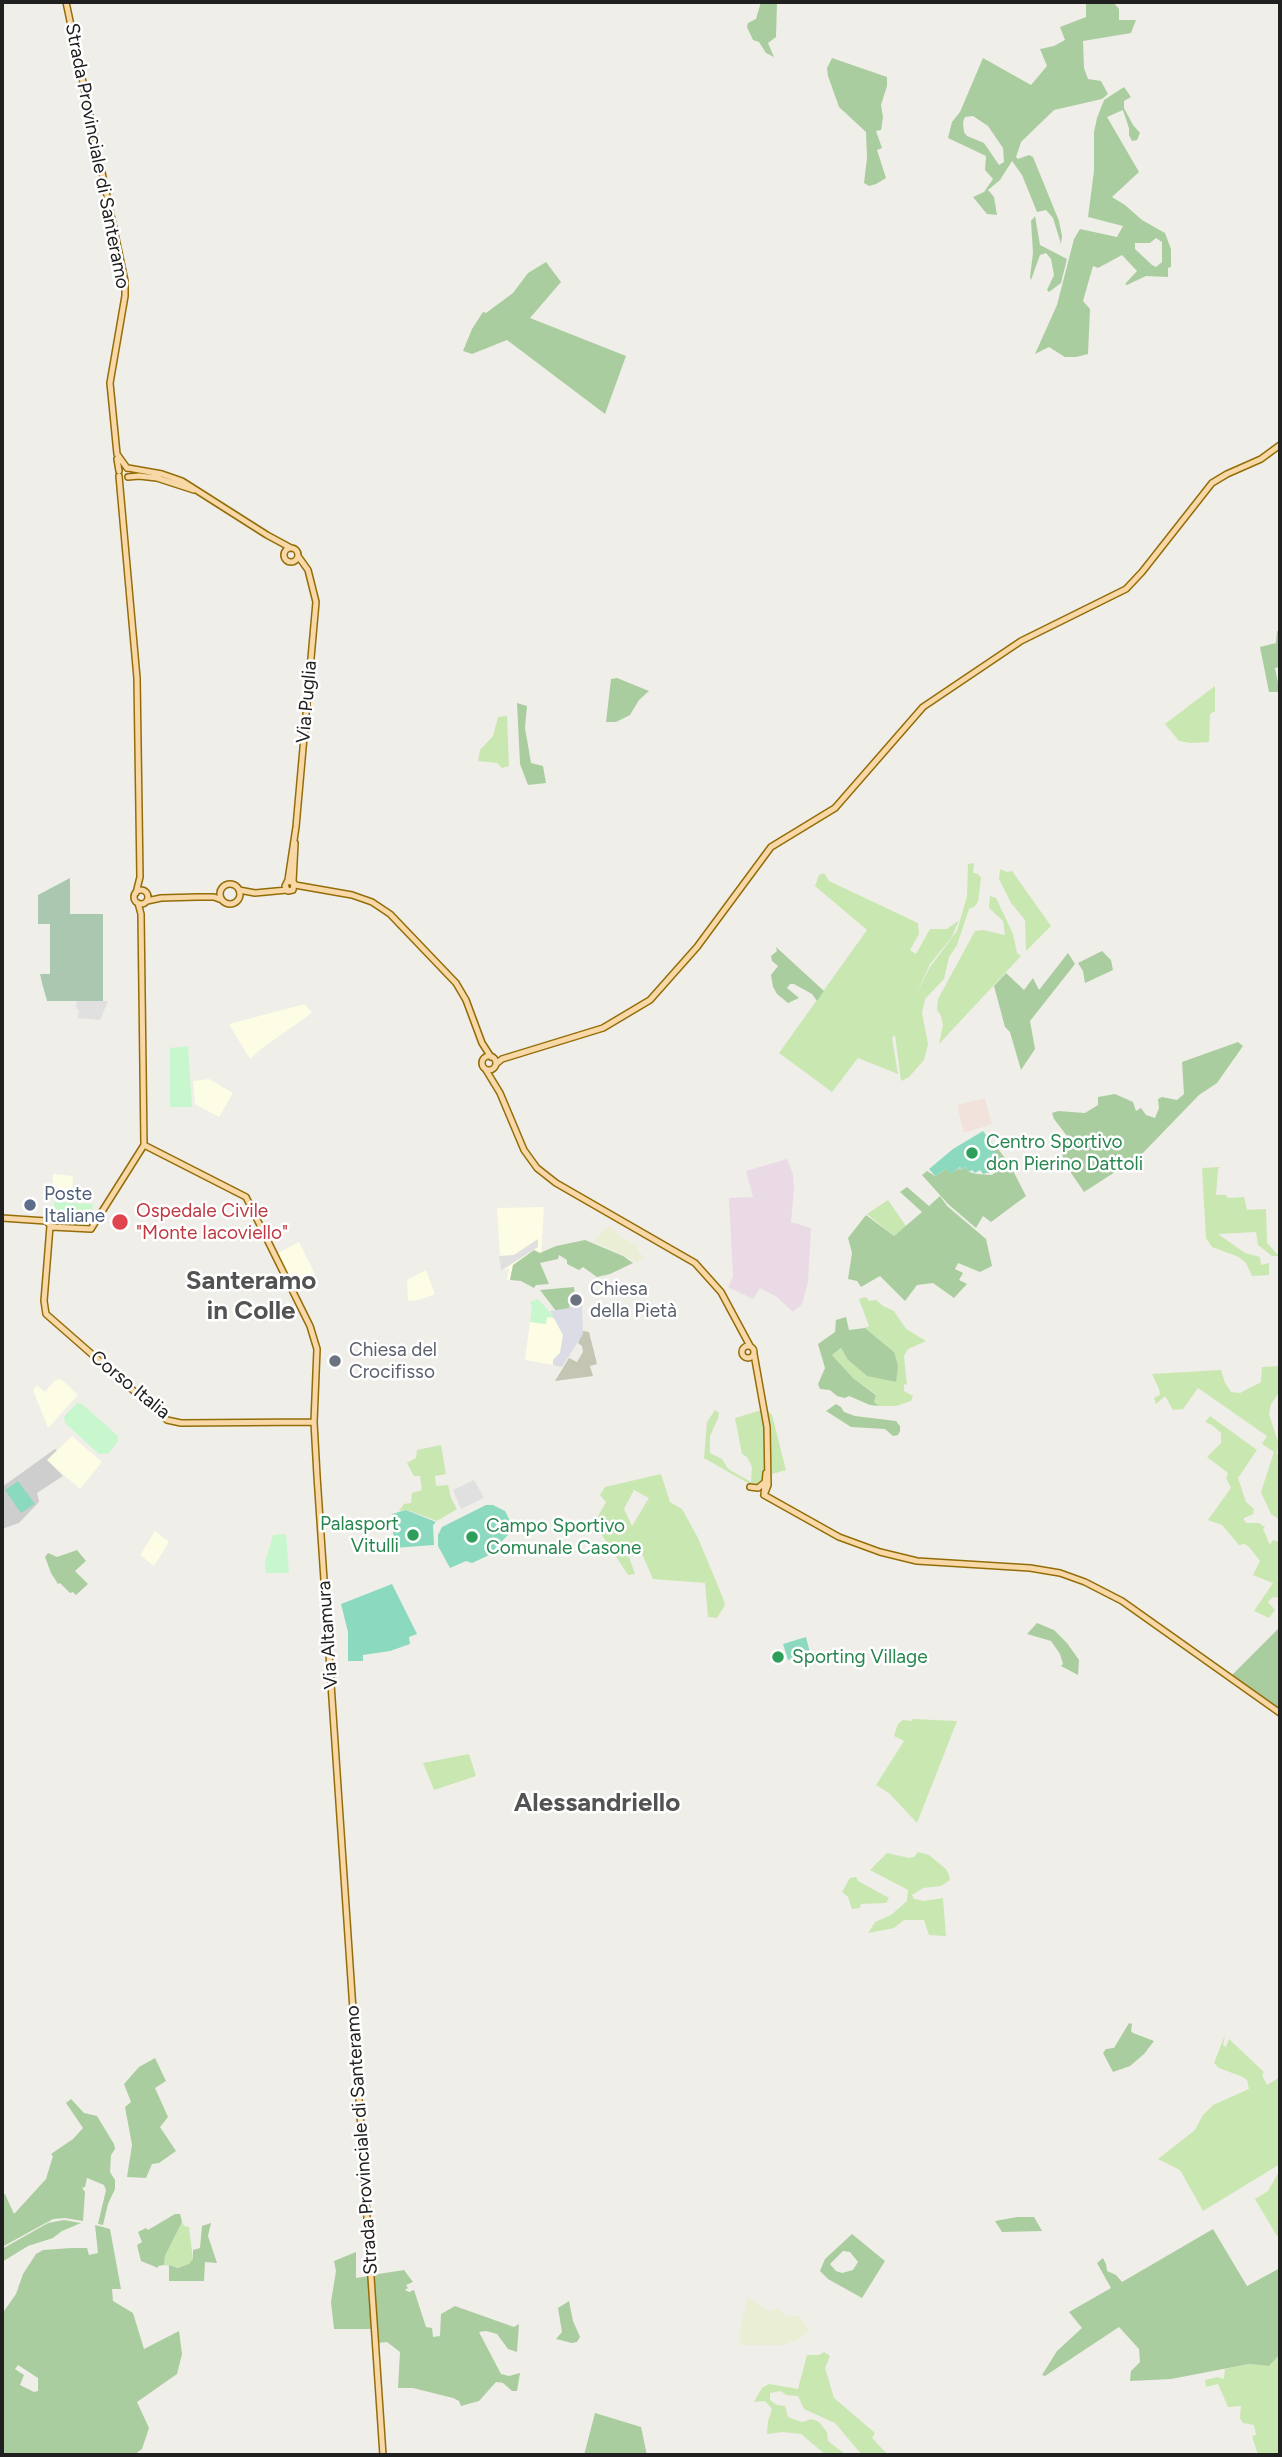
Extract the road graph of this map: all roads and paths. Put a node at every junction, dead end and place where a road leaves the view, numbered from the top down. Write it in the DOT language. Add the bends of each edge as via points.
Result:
graph roads {
  1 [pos="66,2"];
  2 [pos="115,435"];
  3 [pos="1280,445"];
  4 [pos="127,468"];
  5 [pos="119,473"];
  6 [pos="128,477"];
  7 [pos="204,494"];
  8 [pos="121,507"];
  9 [pos="267,536"];
  10 [pos="291,548"];
  11 [pos="284,552"];
  12 [pos="296,559"];
  13 [pos="140,877"];
  14 [pos="290,885"];
  15 [pos="220,892"];
  16 [pos="136,893"];
  17 [pos="146,893"];
  18 [pos="239,893"];
  19 [pos="197,897"];
  20 [pos="161,898"];
  21 [pos="222,900"];
  22 [pos="146,902"];
  23 [pos="138,903"];
  24 [pos="141,914"];
  25 [pos="479,1033"];
  26 [pos="492,1057"];
  27 [pos="505,1058"];
  28 [pos="482,1061"];
  29 [pos="495,1065"];
  30 [pos="486,1070"];
  31 [pos="500,1093"];
  32 [pos="144,1145"];
  33 [pos="2,1218"];
  34 [pos="50,1226"];
  35 [pos="733,1314"];
  36 [pos="750,1346"];
  37 [pos="743,1348"];
  38 [pos="754,1354"];
  39 [pos="746,1357"];
  40 [pos="760,1387"];
  41 [pos="314,1422"];
  42 [pos="766,1484"];
  43 [pos="750,1487"];
  44 [pos="780,1504"];
  45 [pos="1280,1713"];
  46 [pos="340,1824"];
  47 [pos="383,2455"];
  1 -- 2 [label="main road, Strada Provinciale di Santeramo" via="125,281 110,383"];
  2 -- 4 [label="main road" via="118,457"];
  2 -- 5 [label="main road"];
  3 -- 27 [label="main road" via="1261,460 1215,481 1126,589 1021,640 923,707 835,808 771,847 697,947 650,1000 603,1028"];
  4 -- 5 [label="main road"];
  4 -- 6 [label="main road"];
  4 -- 7 [label="main road" via="174,478"];
  5 -- 6 [label="main road"];
  5 -- 8 [label="main road"];
  6 -- 7 [label="main road" via="157,478"];
  6 -- 8 [label="main road" via="121,489"];
  7 -- 9 [label="main road"];
  8 -- 13 [label="main road" via="136,678"];
  9 -- 10 [label="main road"];
  9 -- 11 [label="main road"];
  10 -- 11 [label="main road"];
  10 -- 12 [label="main road" via="296,550"];
  11 -- 12 [label="main road" via="286,560"];
  12 -- 14 [label="main road, Via Puglia" via="311,577 316,602"];
  13 -- 16 [label="main road"];
  13 -- 17 [label="main road"];
  14 -- 18 [label="main road"];
  14 -- 25 [label="main road" via="352,895 390,914 456,983"];
  15 -- 18 [label="main road" via="229,884"];
  15 -- 19 [label="main road"];
  15 -- 21 [label="main road"];
  16 -- 17 [label="main road"];
  16 -- 23 [label="main road"];
  17 -- 20 [label="main road"];
  17 -- 22 [label="main road"];
  18 -- 21 [label="main road" via="232,904"];
  19 -- 20 [label="main road"];
  19 -- 21 [label="main road"];
  20 -- 22 [label="main road"];
  22 -- 23 [label="main road"];
  22 -- 24 [label="main road"];
  23 -- 24 [label="main road"];
  24 -- 32 [label="main road"];
  25 -- 26 [label="main road"];
  25 -- 28 [label="main road"];
  26 -- 27 [label="main road"];
  26 -- 28 [label="main road"];
  26 -- 29 [label="main road"];
  27 -- 29 [label="main road"];
  28 -- 30 [label="main road"];
  29 -- 30 [label="main road"];
  29 -- 31 [label="main road"];
  30 -- 31 [label="main road"];
  31 -- 35 [label="main road" via="522,1145 540,1171 692,1261 717,1287"];
  32 -- 34 [label="main road" via="94,1226"];
  32 -- 41 [label="main road, Via Altamura" via="246,1197 310,1326 318,1353"];
  33 -- 34 [label="main road" via="42,1220"];
  34 -- 41 [label="main road, Corso Italia" via="46,1314 167,1420"];
  35 -- 36 [label="main road"];
  35 -- 37 [label="main road"];
  36 -- 37 [label="main road"];
  36 -- 38 [label="main road"];
  37 -- 39 [label="main road"];
  38 -- 39 [label="main road"];
  38 -- 40 [label="main road"];
  39 -- 40 [label="main road"];
  40 -- 42 [label="main road" via="767,1421"];
  41 -- 46 [label="main road, Via Altamura"];
  42 -- 43 [label="main road"];
  42 -- 44 [label="main road"];
  42 -- 44 [label="main road" via="764,1495"];
  44 -- 45 [label="main road" via="880,1552 917,1561 1030,1568 1097,1587"];
  46 -- 47 [label="main road, Strada Provinciale di Santeramo"];
}
